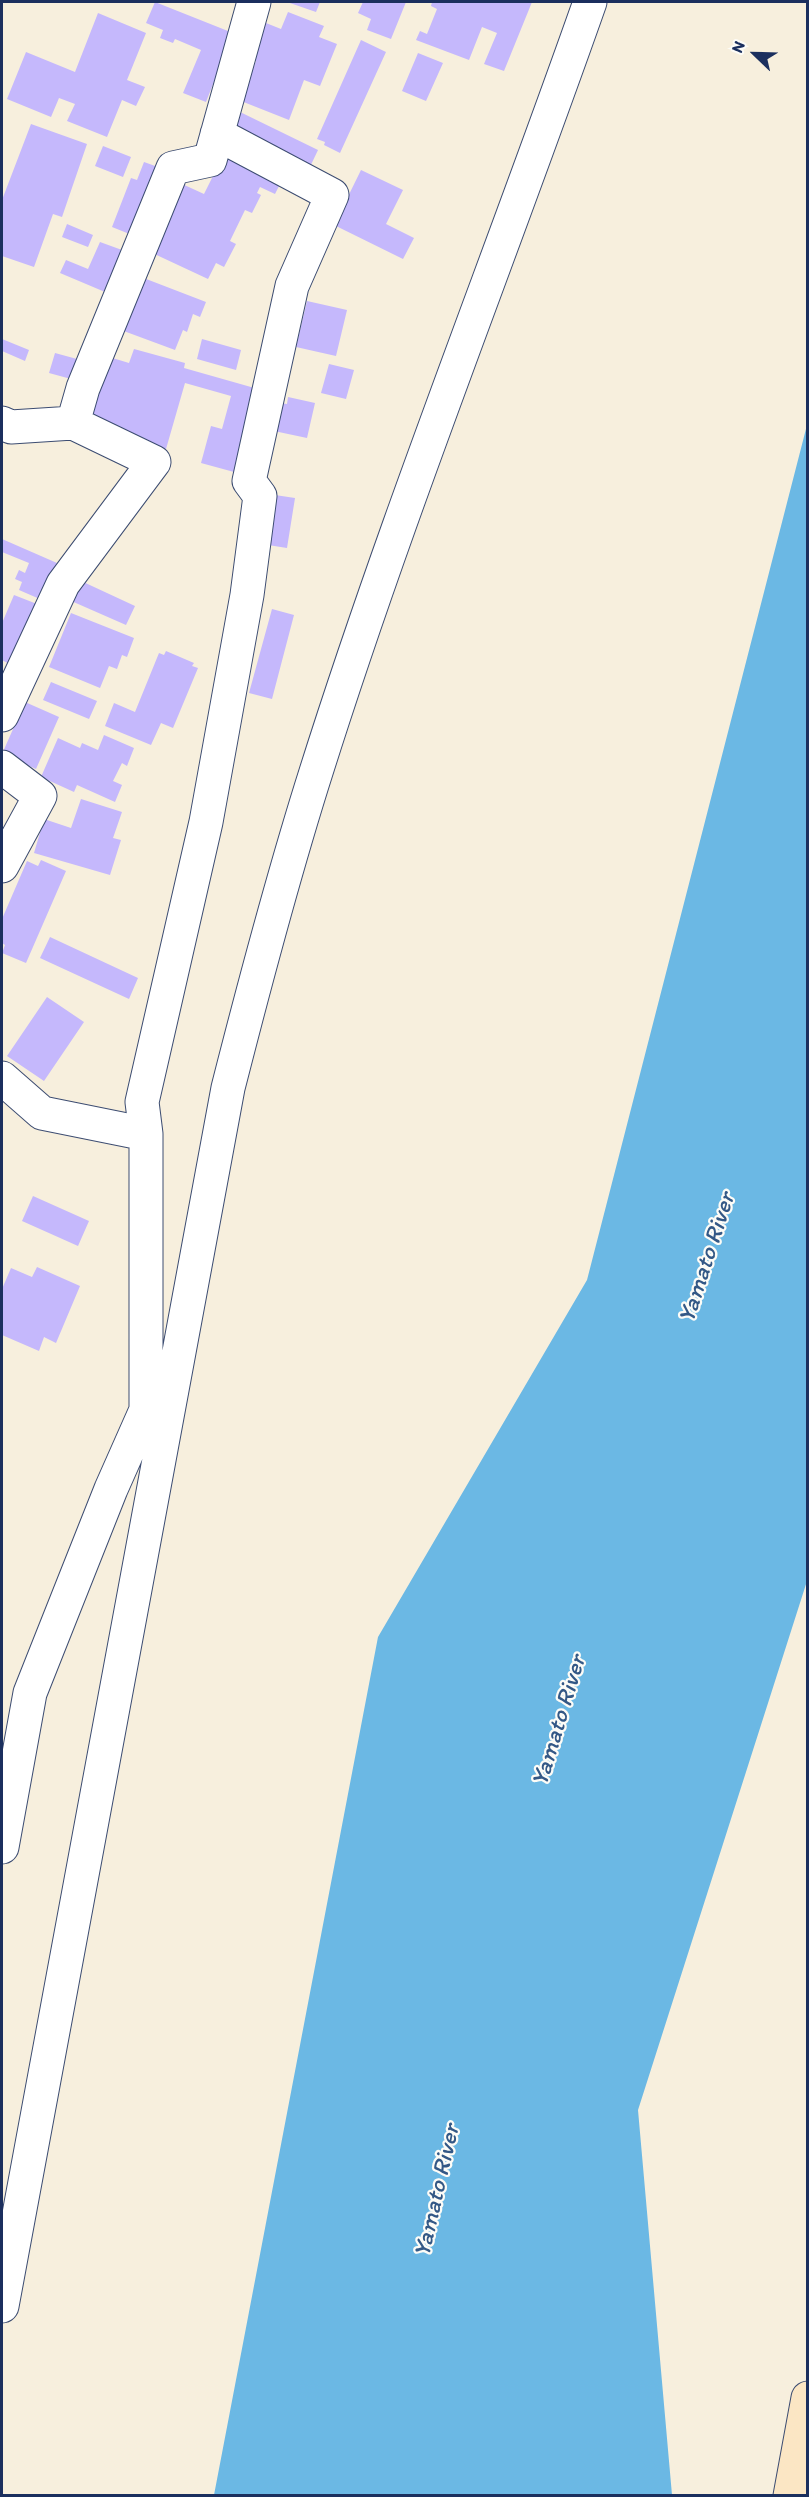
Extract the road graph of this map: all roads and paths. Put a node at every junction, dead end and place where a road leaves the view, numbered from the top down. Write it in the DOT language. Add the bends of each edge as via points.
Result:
graph roads {
  1 [pos="254,2"];
  2 [pos="590,2"];
  3 [pos="217,134"];
  4 [pos="2,423"];
  5 [pos="73,423"];
  6 [pos="2,715"];
  7 [pos="2,767"];
  8 [pos="2,866"];
  9 [pos="2,1078"];
  10 [pos="146,1134"];
  11 [pos="157,1412"];
  12 [pos="2,1847"];
  13 [pos="2,2306"];
  14 [pos="807,2398"];
  15 [pos="790,2496"];
  1 -- 3 [label="street"];
  2 -- 11 [label="street" via="432,434 316,771 264,945 228,1088"];
  3 -- 5 [label="street" via="210,160 173,168 96,356"];
  3 -- 10 [label="street" via="332,195 292,286 249,482 260,496 247,595 206,822 142,1102"];
  4 -- 5 [label="street" via="11,427"];
  5 -- 6 [label="street" via="154,462 63,584"];
  7 -- 8 [label="street" via="40,796"];
  9 -- 10 [label="street" via="42,1113"];
  10 -- 11 [label="street"];
  11 -- 12 [label="street" via="111,1489 30,1693"];
  11 -- 13 [label="street"];
  14 -- 15 [label="street"];
}
